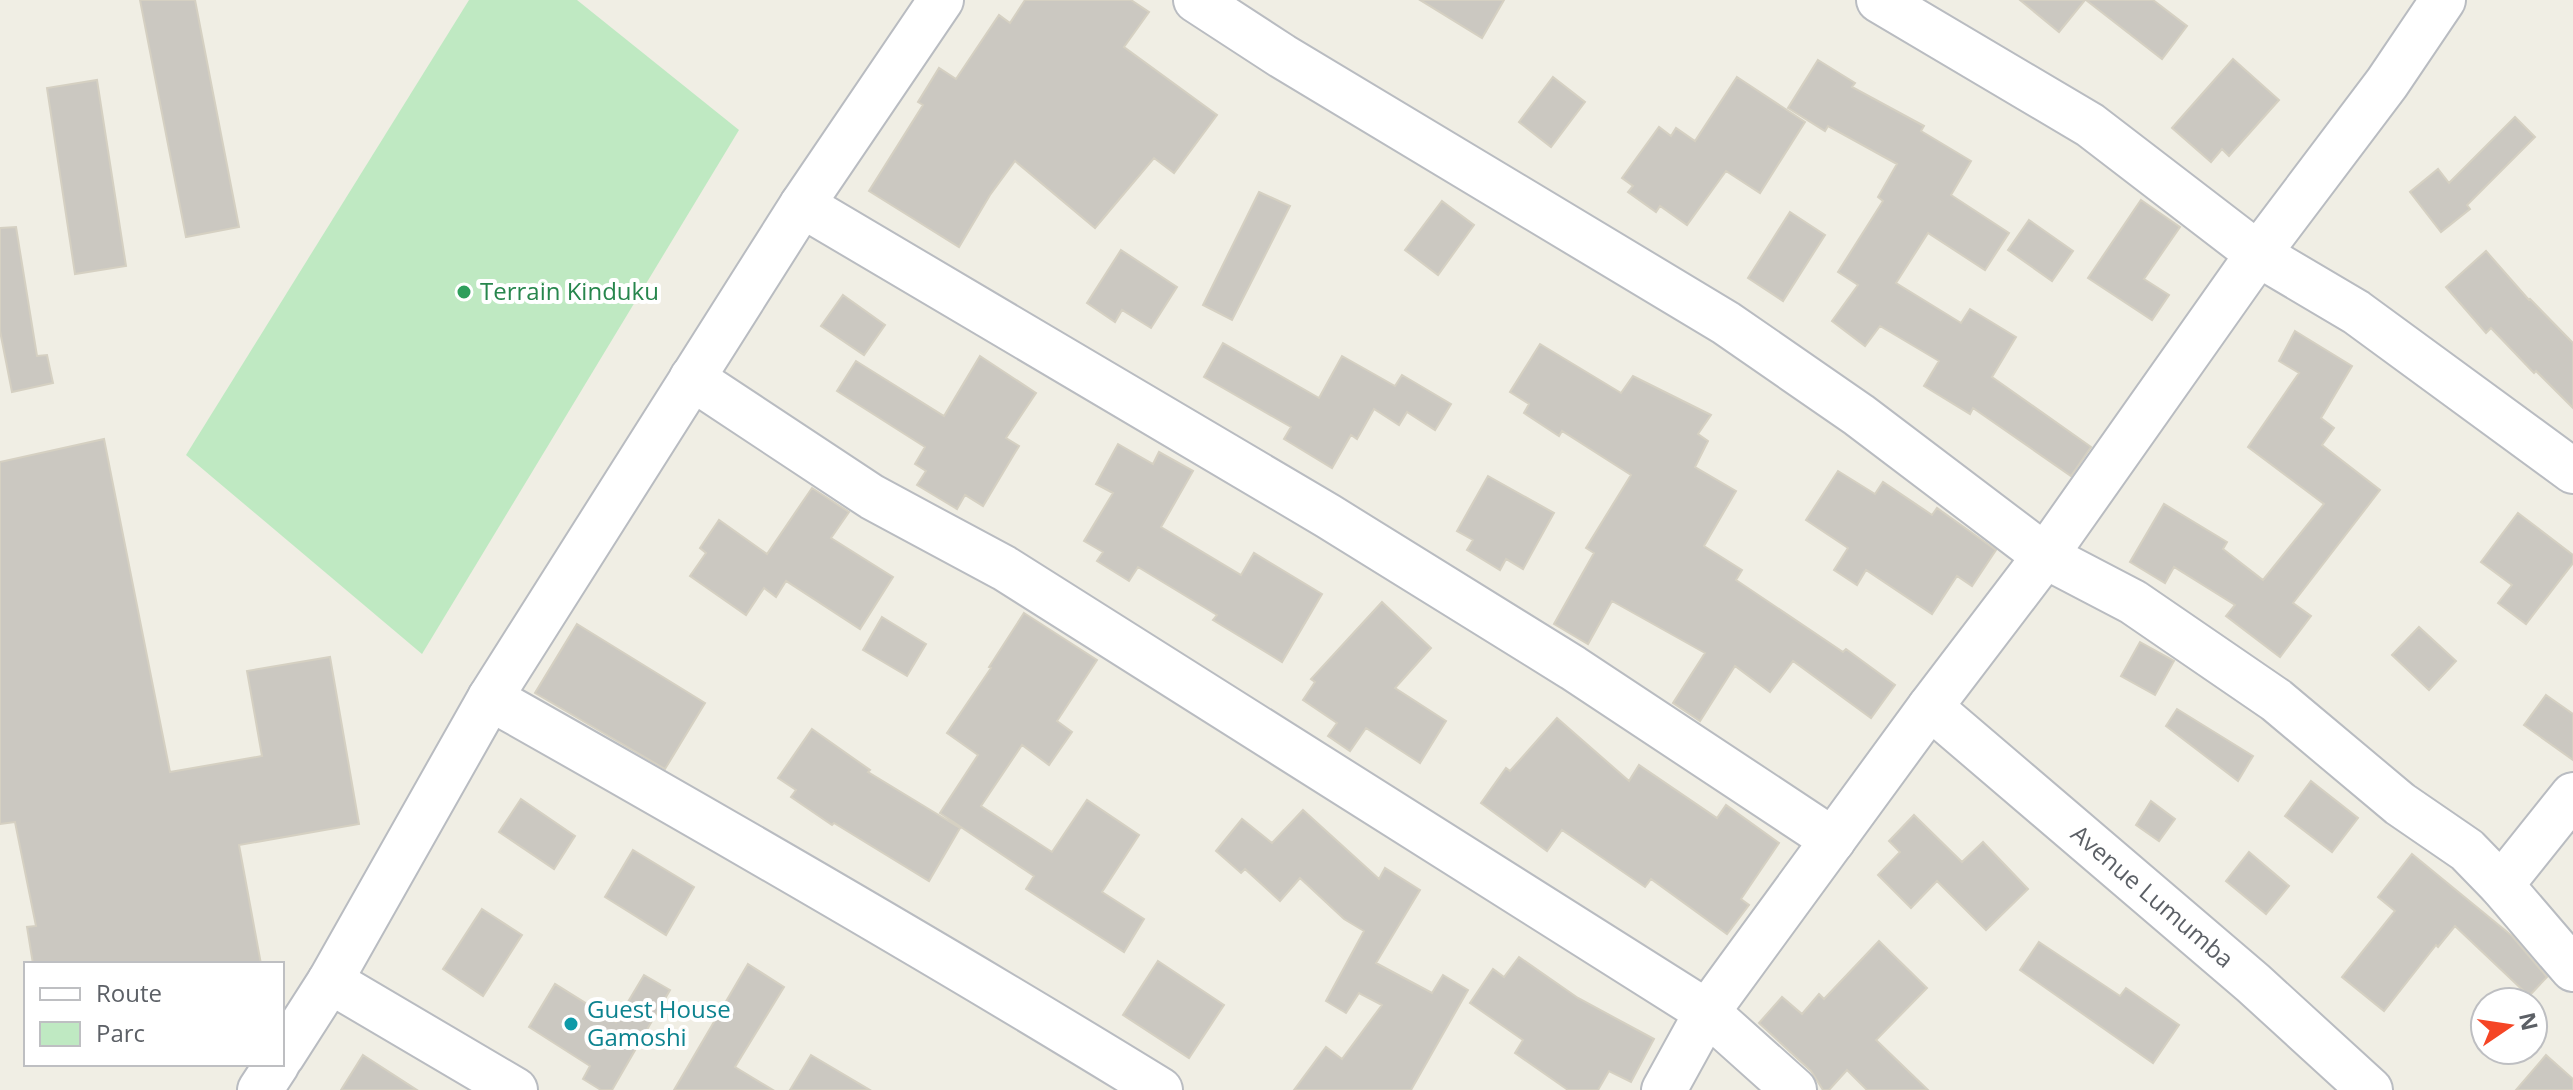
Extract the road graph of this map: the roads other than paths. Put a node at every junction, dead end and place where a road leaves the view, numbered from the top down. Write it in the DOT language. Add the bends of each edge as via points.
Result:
graph roads {
  1 [pos="941,0"];
  2 [pos="1196,0"];
  3 [pos="1879,0"];
  4 [pos="2443,0"];
  5 [pos="802,205"];
  6 [pos="2258,254"];
  7 [pos="692,378"];
  8 [pos="2573,471"];
  9 [pos="2045,556"];
  10 [pos="490,698"];
  11 [pos="1930,707"];
  12 [pos="2573,795"];
  13 [pos="1833,840"];
  14 [pos="2501,885"];
  15 [pos="2573,969"];
  16 [pos="330,981"];
  17 [pos="1707,1012"];
  18 [pos="284,1053"];
  19 [pos="276,1066"];
  20 [pos="260,1090"];
  21 [pos="515,1090"];
  22 [pos="1160,1090"];
  23 [pos="1664,1090"];
  24 [pos="1794,1090"];
  25 [pos="2370,1090"];
  1 -- 5 [label="street"];
  2 -- 9 [label="street" via="1726,323 1859,415"];
  3 -- 6 [label="street" via="2090,125"];
  4 -- 6 [label="street"];
  5 -- 7 [label="street"];
  5 -- 13 [label="street" via="1341,524 1573,668"];
  6 -- 8 [label="street" via="2356,312"];
  6 -- 9 [label="street"];
  7 -- 10 [label="street"];
  7 -- 17 [label="street" via="872,497 1004,568"];
  9 -- 11 [label="street"];
  9 -- 14 [label="street" via="2133,602 2276,700 2400,804 2467,850"];
  10 -- 16 [label="street"];
  10 -- 22 [label="street" via="790,868"];
  11 -- 13 [label="street"];
  11 -- 25 [label="street, Avenue Lumumba"];
  12 -- 14 [label="street"];
  13 -- 17 [label="street"];
  14 -- 15 [label="street"];
  16 -- 18 [label="street"];
  16 -- 21 [label="street"];
  17 -- 23 [label="street"];
  17 -- 24 [label="street"];
  19 -- 20 [label="street"];
}
